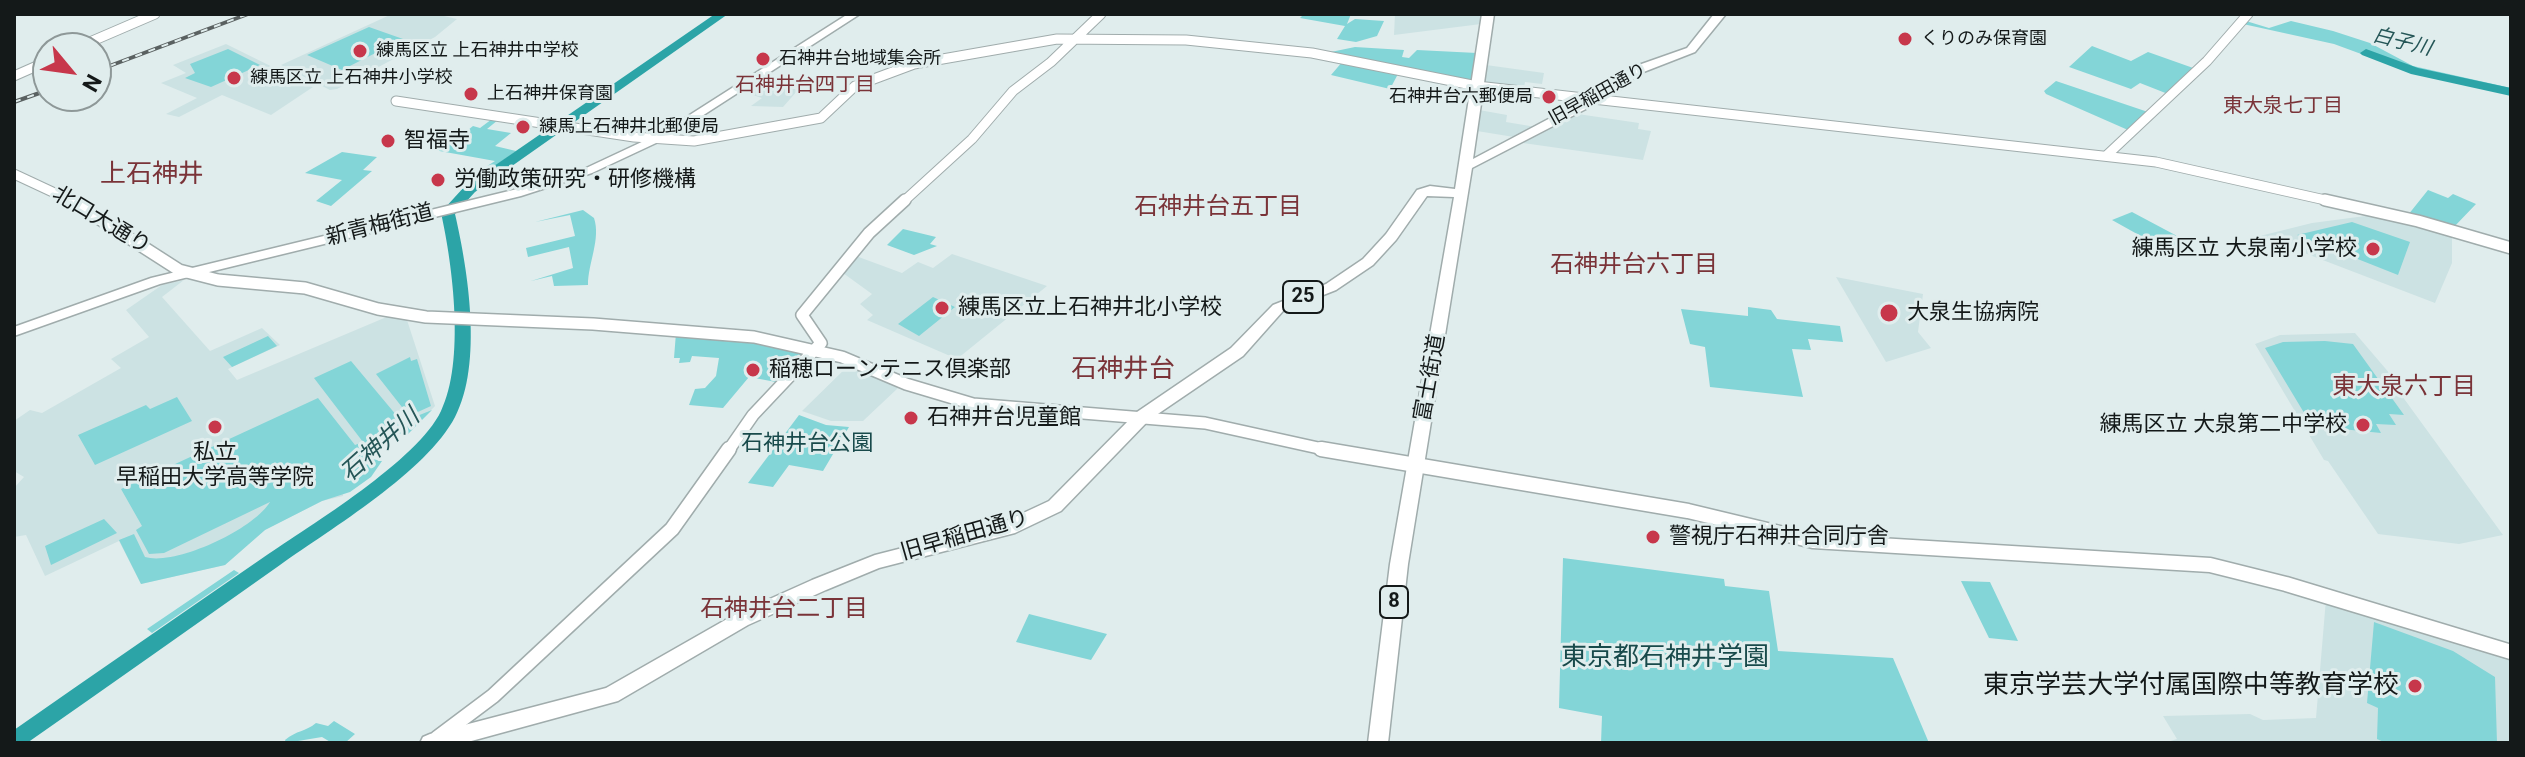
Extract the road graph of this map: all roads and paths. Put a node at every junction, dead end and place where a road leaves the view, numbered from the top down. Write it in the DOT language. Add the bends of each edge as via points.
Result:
graph roads {
  1 [pos="155,14"];
  2 [pos="855,14"];
  3 [pos="1101,14"];
  4 [pos="1488,14"];
  5 [pos="1720,14"];
  6 [pos="2248,14"];
  7 [pos="112,33"];
  8 [pos="1075,40"];
  9 [pos="1477,86"];
  10 [pos="1598,98"];
  11 [pos="396,101"];
  12 [pos="658,139"];
  13 [pos="2106,156"];
  14 [pos="1466,163"];
  15 [pos="14,174"];
  16 [pos="1461,194"];
  17 [pos="2511,248"];
  18 [pos="186,274"];
  19 [pos="14,332"];
  20 [pos="815,350"];
  21 [pos="1143,416"];
  22 [pos="1417,463"];
  23 [pos="2511,652"];
  24 [pos="431,743"];
  25 [pos="1378,743"];
  1 -- 7 [label="street"];
  2 -- 12 [label="main road, 新青梅街道"];
  3 -- 8 [label="street"];
  4 -- 9 [label="main road, 富士街道 / 8"];
  5 -- 10 [label="main road, 旧早稲田通り" via="1691,50 1637,70"];
  6 -- 13 [label="street" via="2207,61"];
  8 -- 9 [label="street" via="1273,47"];
  8 -- 12 [label="street" via="900,67 855,86 825,116 811,121 694,141"];
  8 -- 20 [label="street" via="1013,91 972,139 869,233 802,315 821,340"];
  9 -- 10 [label="street"];
  9 -- 14 [label="main road, 富士街道 / 8"];
  10 -- 13 [label="street"];
  10 -- 14 [label="main road, 旧早稲田通り"];
  11 -- 12 [label="street"];
  12 -- 18 [label="main road, 新青梅街道" via="588,171 488,200"];
  13 -- 17 [label="street" via="2167,164 2418,221"];
  14 -- 16 [label="main road, 富士街道 / 8"];
  15 -- 18 [label="street, 北口大通り" via="78,204"];
  16 -- 21 [label="main road, 旧早稲田通り / 25" via="1422,193 1368,262 1331,287 1278,308 1237,352"];
  16 -- 22 [label="main road, 富士街道 / 8"];
  18 -- 19 [label="main road, 新青梅街道"];
  18 -- 20 [label="street" via="305,288 392,312 736,334"];
  20 -- 21 [label="street" via="973,404"];
  20 -- 24 [label="street" via="753,415 672,529 493,696"];
  21 -- 22 [label="street"];
  21 -- 24 [label="main road, 旧早稲田通り / 25" via="1063,499 1032,518 868,565 741,620 611,695"];
  22 -- 23 [label="street" via="1688,511 1813,541 2210,565"];
  22 -- 25 [label="main road, 富士街道 / 8"];
}
